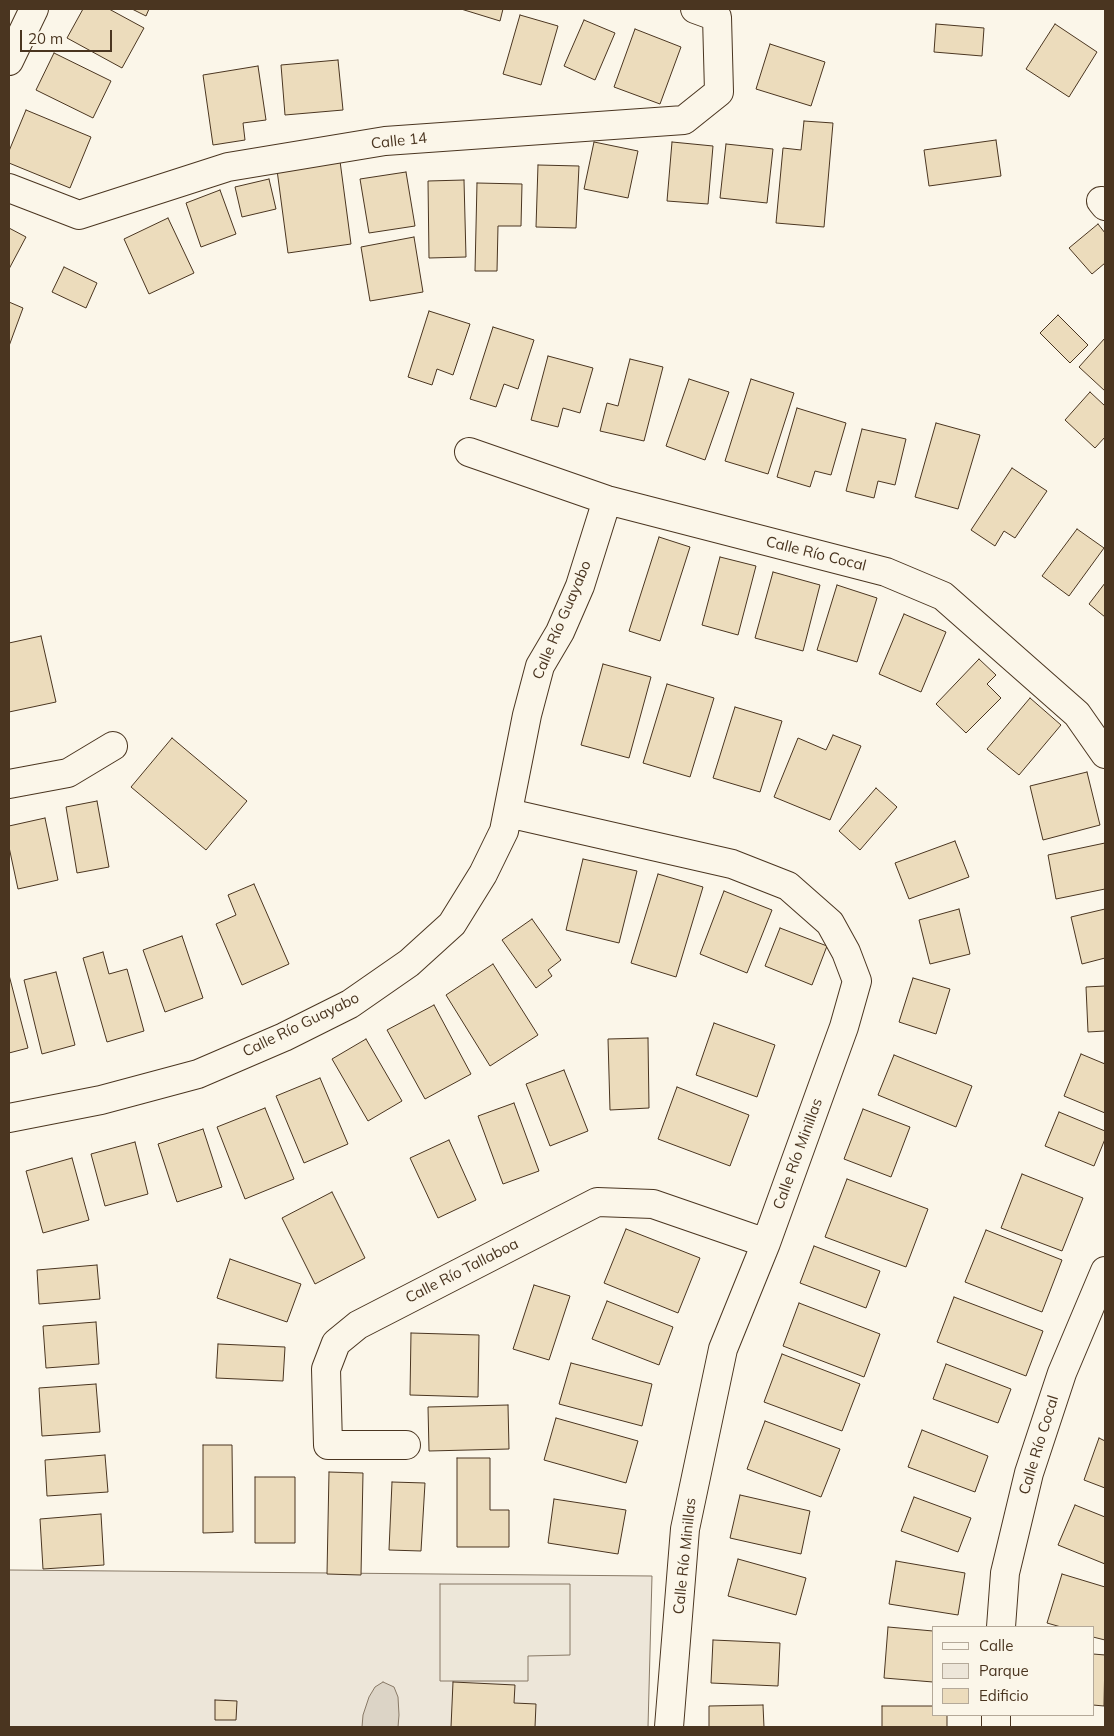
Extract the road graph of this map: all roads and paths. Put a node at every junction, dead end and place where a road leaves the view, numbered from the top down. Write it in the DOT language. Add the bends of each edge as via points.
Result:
graph roads {
  1 [pos="34,9"];
  2 [pos="706,13"];
  3 [pos="9,61"];
  4 [pos="9,188"];
  5 [pos="469,452"];
  6 [pos="606,500"];
  7 [pos="113,746"];
  8 [pos="1105,754"];
  9 [pos="9,784"];
  10 [pos="508,812"];
  11 [pos="9,1118"];
  12 [pos="766,1243"];
  13 [pos="1105,1270"];
  14 [pos="406,1445"];
  15 [pos="1001,1626"];
  16 [pos="669,1727"];
  1 -- 3 [label="street"];
  2 -- 4 [label="street, Calle 14" via="719,92 684,120 384,141 228,167 79,215"];
  5 -- 6 [label="street, Calle Río Cocal"];
  6 -- 8 [label="street, Calle Río Cocal" via="886,572 943,596 1077,714"];
  6 -- 10 [label="street, Calle Río Guayabo" via="580,586 560,632 540,666"];
  7 -- 9 [label="street" via="68,773"];
  10 -- 11 [label="street, Calle Río Guayabo" via="504,831 483,874 452,924 409,963 350,1004 198,1074 101,1100"];
  10 -- 12 [label="street, Calle Río Minillas" via="732,864 788,886 830,923 857,981 844,1027"];
  12 -- 14 [label="street, Calle Río Tallaboa" via="653,1204 597,1202 358,1325 336,1343 326,1369 328,1445"];
  12 -- 16 [label="street, Calle Río Minillas" via="723,1349 697,1466 685,1529"];
  13 -- 15 [label="street, Calle Río Cocal" via="1062,1373 1029,1473 1005,1573"];
}
